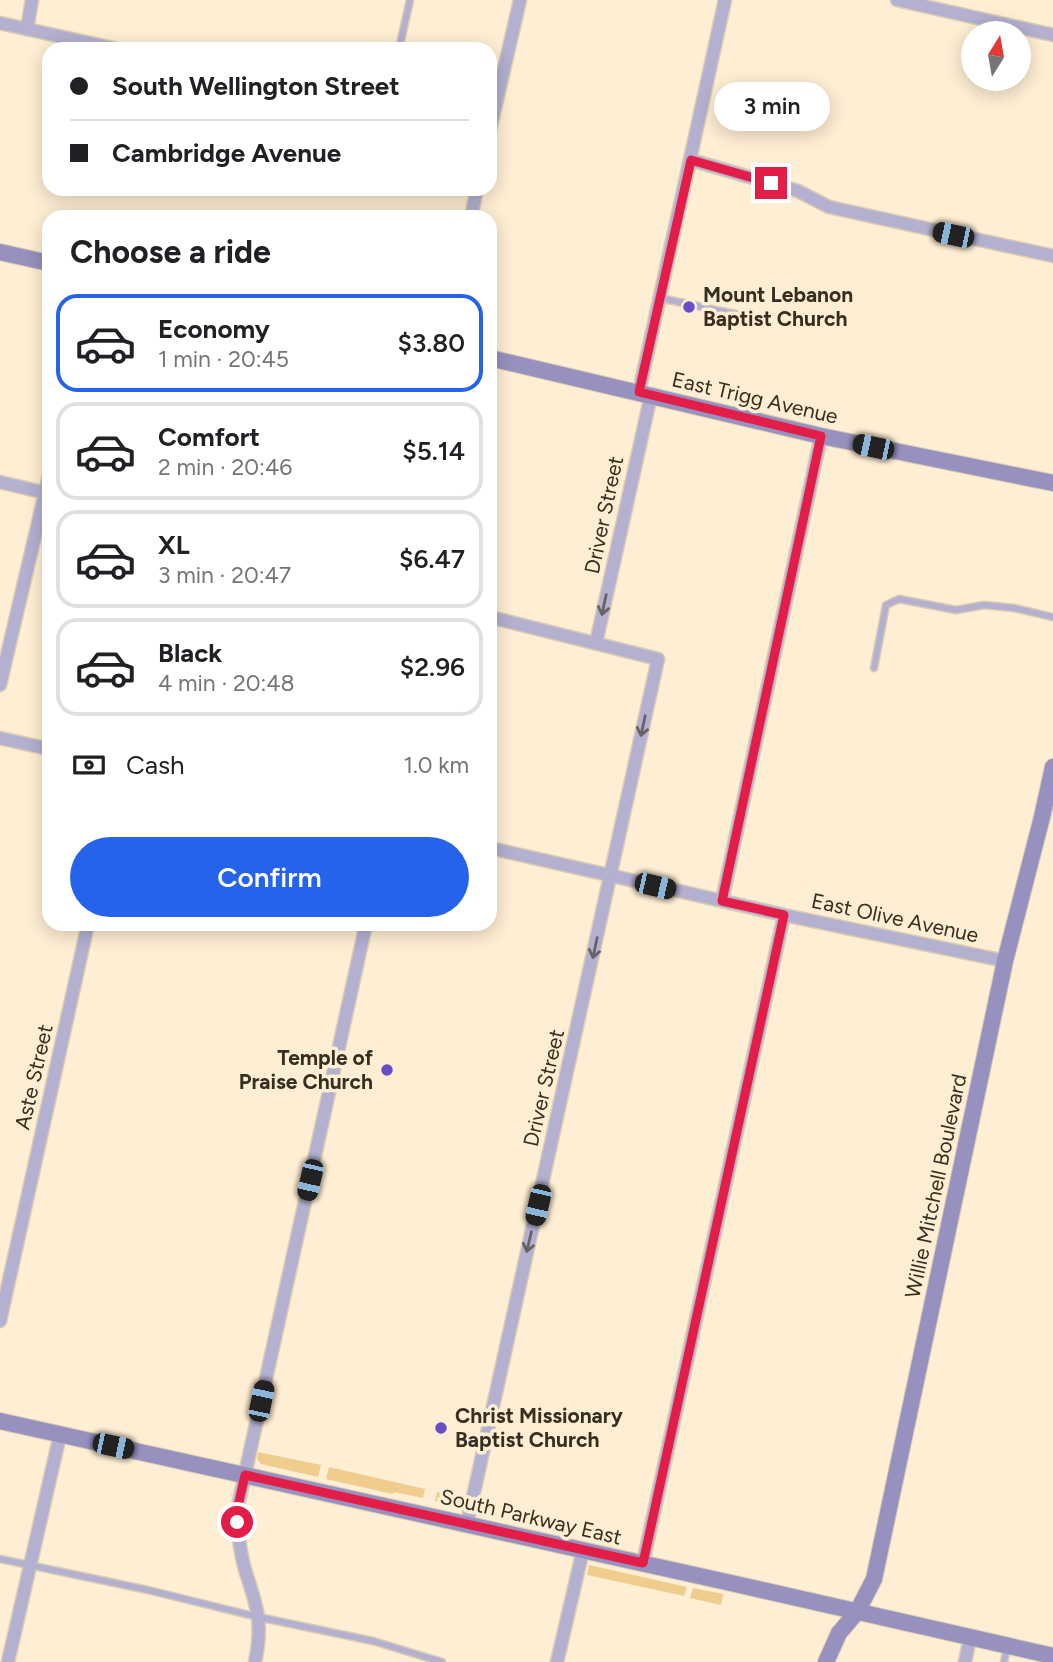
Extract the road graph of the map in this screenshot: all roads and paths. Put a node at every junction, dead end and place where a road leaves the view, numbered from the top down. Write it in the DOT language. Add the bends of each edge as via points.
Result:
graph roads {
  1 [pos="33,0"];
  2 [pos="410,0"];
  3 [pos="520,0"];
  4 [pos="725,0"];
  5 [pos="897,0"];
  6 [pos="0,23"];
  7 [pos="27,29"];
  8 [pos="1053,35"];
  9 [pos="86,42"];
  10 [pos="401,42"];
  11 [pos="497,100"];
  12 [pos="691,160"];
  13 [pos="0,252"];
  14 [pos="1053,256"];
  15 [pos="42,261"];
  16 [pos="660,298"];
  17 [pos="744,316"];
  18 [pos="497,360"];
  19 [pos="645,393"];
  20 [pos="821,436"];
  21 [pos="0,482"];
  22 [pos="1053,483"];
  23 [pos="42,491"];
  24 [pos="42,509"];
  25 [pos="1053,617"];
  26 [pos="497,619"];
  27 [pos="596,643"];
  28 [pos="874,668"];
  29 [pos="0,685"];
  30 [pos="0,738"];
  31 [pos="42,747"];
  32 [pos="1053,767"];
  33 [pos="1047,819"];
  34 [pos="497,850"];
  35 [pos="611,876"];
  36 [pos="722,901"];
  37 [pos="784,915"];
  38 [pos="86,931"];
  39 [pos="364,931"];
  40 [pos="1005,961"];
  41 [pos="0,1321"];
  42 [pos="0,1421"];
  43 [pos="61,1435"];
  44 [pos="245,1475"];
  45 [pos="467,1524"];
  46 [pos="583,1550"];
  47 [pos="0,1559"];
  48 [pos="643,1563"];
  49 [pos="30,1565"];
  50 [pos="857,1612"];
  51 [pos="258,1617"];
  52 [pos="970,1638"];
  53 [pos="1006,1654"];
  54 [pos="1048,1658"];
  55 [pos="8,1662"];
  56 [pos="255,1662"];
  57 [pos="442,1662"];
  58 [pos="556,1662"];
  59 [pos="826,1662"];
  60 [pos="965,1662"];
  1 -- 7 [label="street"];
  2 -- 10 [label="lane"];
  3 -- 11 [label="street"];
  4 -- 12 [label="street, Driver Street"];
  5 -- 8 [label="street"];
  6 -- 7 [label="street"];
  7 -- 9 [label="street"];
  12 -- 14 [label="street" via="798,191 829,208"];
  12 -- 16 [label="street, Driver Street"];
  13 -- 15 [label="street"];
  16 -- 17 [label="lane"];
  16 -- 19 [label="street, Driver Street"];
  18 -- 19 [label="street, East Trigg Avenue"];
  19 -- 20 [label="street, East Trigg Avenue"];
  19 -- 27 [label="street, Driver Street, one-way"];
  20 -- 22 [label="street, East Trigg Avenue"];
  20 -- 36 [label="street"];
  21 -- 23 [label="street"];
  24 -- 29 [label="street"];
  25 -- 28 [label="lane" via="1014,608 984,605 956,610 899,599 886,605"];
  26 -- 27 [label="street"];
  27 -- 35 [label="street, Driver Street, one-way" via="658,659"];
  30 -- 31 [label="street"];
  32 -- 33 [label="street, Willie Mitchell Boulevard"];
  33 -- 40 [label="street, Willie Mitchell Boulevard"];
  34 -- 35 [label="street, East Olive Avenue"];
  35 -- 36 [label="street, East Olive Avenue"];
  35 -- 45 [label="street, Driver Street, one-way"];
  36 -- 37 [label="street, East Olive Avenue"];
  37 -- 40 [label="street, East Olive Avenue"];
  37 -- 48 [label="street"];
  38 -- 41 [label="street, Aste Street"];
  39 -- 44 [label="street"];
  40 -- 50 [label="street, Willie Mitchell Boulevard" via="874,1579"];
  42 -- 43 [label="street, South Parkway East"];
  43 -- 44 [label="street, South Parkway East"];
  43 -- 49 [label="street"];
  44 -- 45 [label="street, South Parkway East"];
  44 -- 51 [label="street" via="237,1522"];
  45 -- 46 [label="street, South Parkway East"];
  46 -- 48 [label="street, South Parkway East"];
  46 -- 58 [label="street"];
  47 -- 49 [label="lane"];
  48 -- 50 [label="street, South Parkway East"];
  49 -- 51 [label="lane"];
  49 -- 55 [label="street"];
  50 -- 52 [label="street, South Parkway East"];
  50 -- 59 [label="street, Willie Mitchell Boulevard" via="839,1633"];
  51 -- 56 [label="street"];
  51 -- 57 [label="lane" via="373,1641"];
  52 -- 53 [label="street, South Parkway East"];
  52 -- 60 [label="street"];
  53 -- 54 [label="street, South Parkway East"];
}
